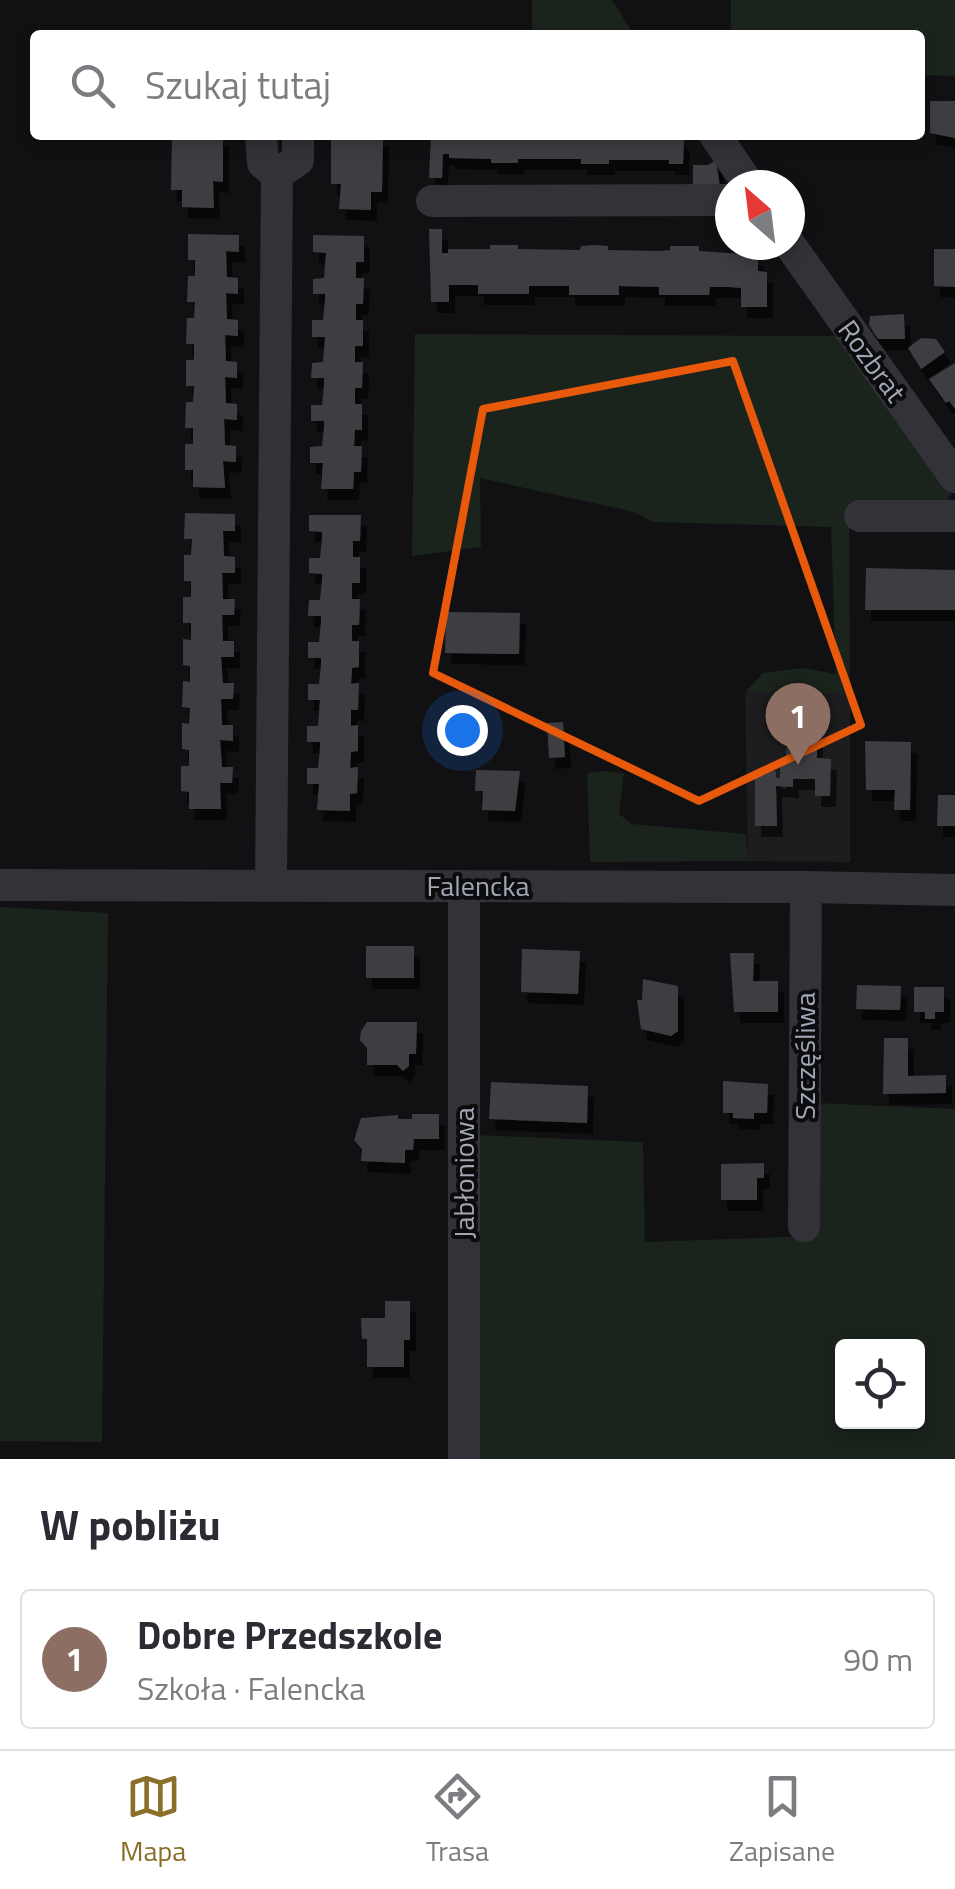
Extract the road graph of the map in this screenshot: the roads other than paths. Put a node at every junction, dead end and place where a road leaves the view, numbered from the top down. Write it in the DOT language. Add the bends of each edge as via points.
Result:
graph roads {
  1 [pos="262,140"];
  2 [pos="298,140"];
  3 [pos="718,140"];
  4 [pos="276,170"];
  5 [pos="739,170"];
  6 [pos="715,200"];
  7 [pos="432,201"];
  8 [pos="801,260"];
  9 [pos="955,477"];
  10 [pos="860,516"];
  11 [pos="955,516"];
  12 [pos="0,884"];
  13 [pos="271,886"];
  14 [pos="464,886"];
  15 [pos="806,886"];
  16 [pos="955,890"];
  17 [pos="804,1226"];
  18 [pos="464,1459"];
  1 -- 4 [label="street" via="263,163"];
  2 -- 4 [label="street" via="298,160"];
  3 -- 5 [label="street"];
  4 -- 13 [label="street"];
  6 -- 7 [label="street"];
  8 -- 9 [label="street, Rozbrat"];
  10 -- 11 [label="street"];
  12 -- 13 [label="street, Falencka"];
  13 -- 14 [label="street, Falencka"];
  14 -- 15 [label="street, Falencka"];
  14 -- 18 [label="street, Jabłoniowa"];
  15 -- 16 [label="street, Falencka"];
  15 -- 17 [label="street, Szczęśliwa"];
}
